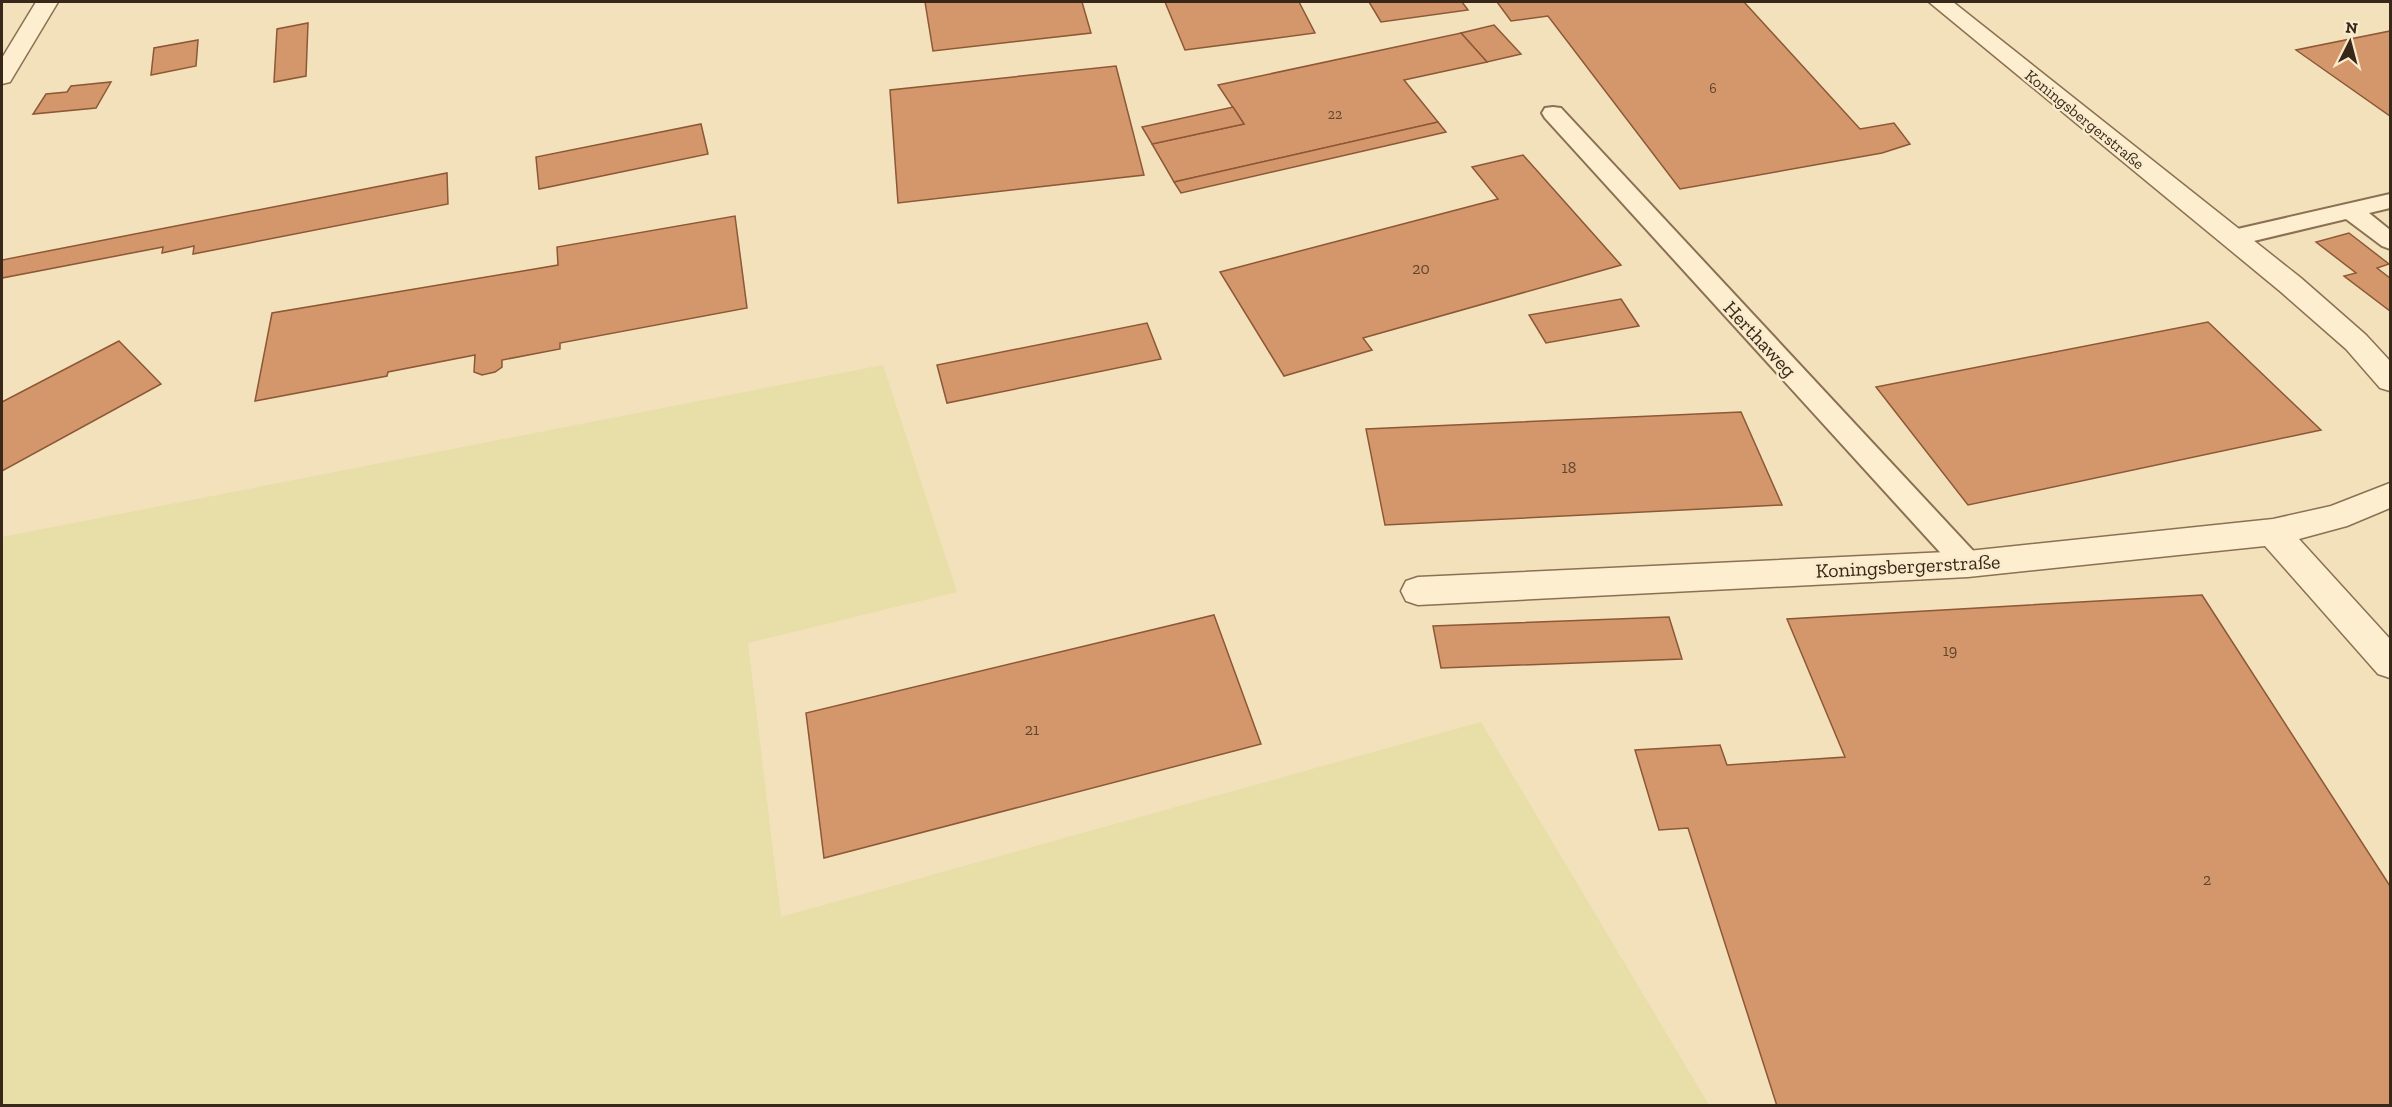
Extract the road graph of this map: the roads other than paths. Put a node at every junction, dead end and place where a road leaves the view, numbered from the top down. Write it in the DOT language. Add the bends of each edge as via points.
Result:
graph roads {
  1 [pos="47,2"];
  2 [pos="1940,2"];
  3 [pos="2,77"];
  4 [pos="1553,113"];
  5 [pos="2391,201"];
  6 [pos="2350,210"];
  7 [pos="2233,238"];
  8 [pos="2391,241"];
  9 [pos="2391,380"];
  10 [pos="2391,495"];
  11 [pos="2273,532"];
  12 [pos="1968,564"];
  13 [pos="1418,591"];
  14 [pos="2391,663"];
  1 -- 3 [label="street"];
  2 -- 7 [label="street, Koningsbergerstraße"];
  4 -- 12 [label="lane, Herthaweg"];
  5 -- 6 [label="lane"];
  6 -- 7 [label="lane"];
  6 -- 8 [label="lane"];
  7 -- 9 [label="street, Koningsbergerstraße" via="2356,342"];
  10 -- 11 [label="street, Koningsbergerstraße" via="2336,517"];
  11 -- 12 [label="street, Koningsbergerstraße"];
  11 -- 14 [label="street"];
  12 -- 13 [label="street, Koningsbergerstraße"];
}
